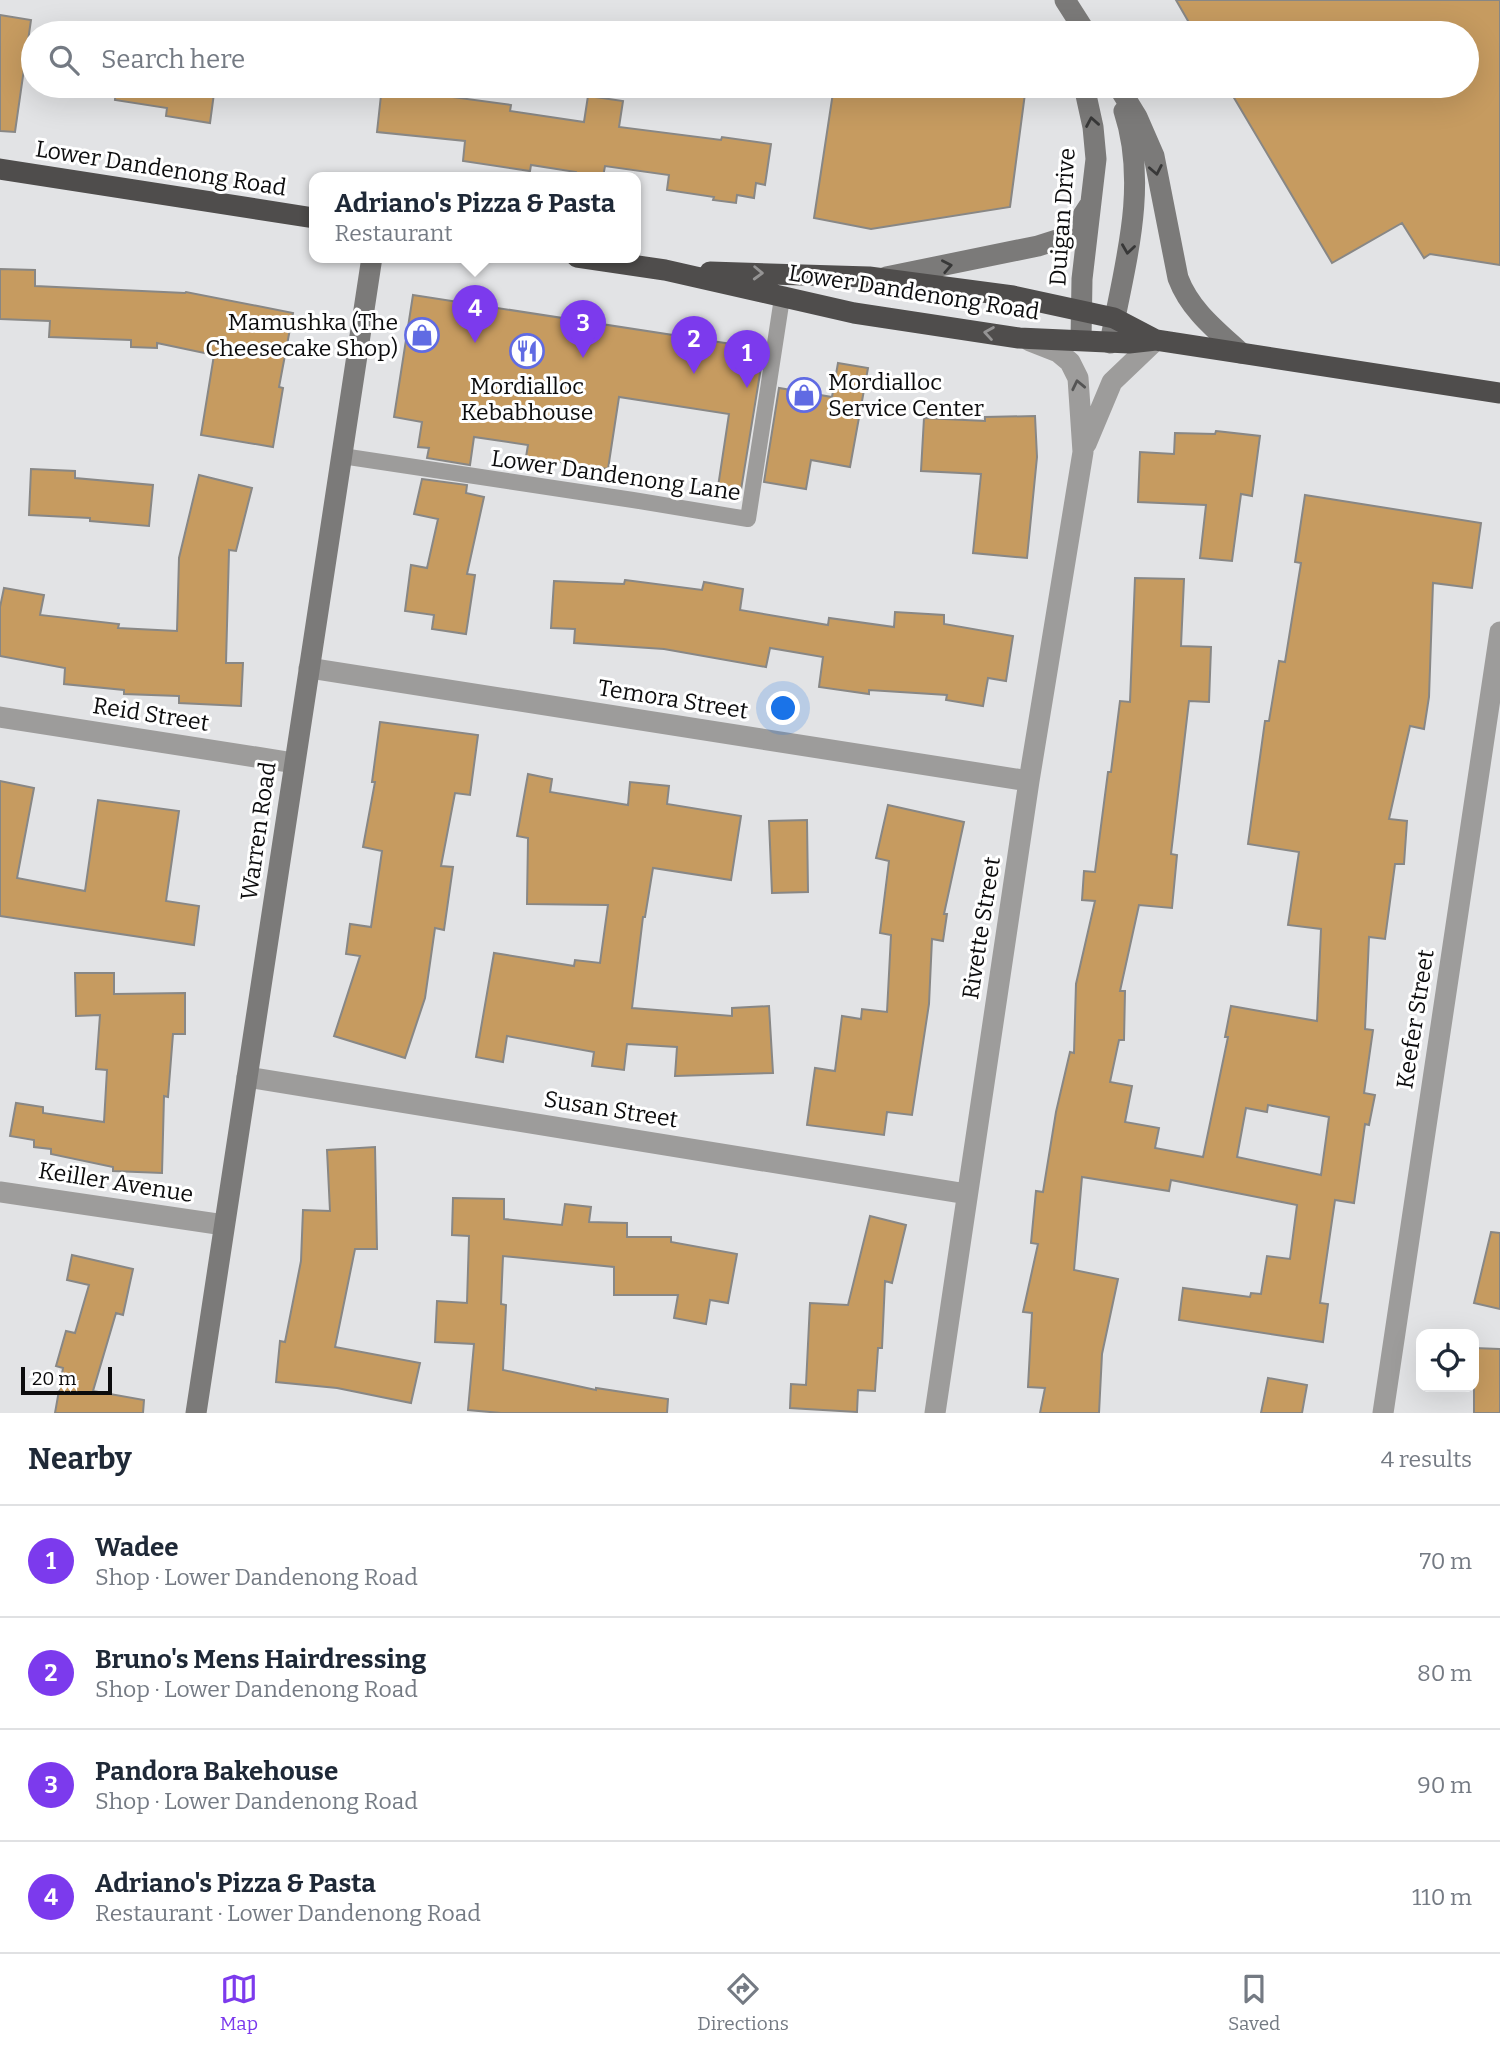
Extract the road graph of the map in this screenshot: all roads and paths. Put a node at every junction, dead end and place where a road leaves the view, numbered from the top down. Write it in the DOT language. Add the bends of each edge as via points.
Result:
graph roads {
  1 [pos="1057,0"];
  2 [pos="1065,0"];
  3 [pos="1064,21"];
  4 [pos="1078,21"];
  5 [pos="1087,98"];
  6 [pos="1121,98"];
  7 [pos="1125,98"];
  8 [pos="0,169"];
  9 [pos="1091,202"];
  10 [pos="309,217"];
  11 [pos="371,263"];
  12 [pos="615,263"];
  13 [pos="666,271"];
  14 [pos="880,278"];
  15 [pos="782,298"];
  16 [pos="1082,311"];
  17 [pos="1115,318"];
  18 [pos="1019,338"];
  19 [pos="1081,340"];
  20 [pos="1156,340"];
  21 [pos="1110,343"];
  22 [pos="1241,353"];
  23 [pos="1500,393"];
  24 [pos="1083,452"];
  25 [pos="342,456"];
  26 [pos="1500,632"];
  27 [pos="309,668"];
  28 [pos="0,717"];
  29 [pos="294,764"];
  30 [pos="1029,781"];
  31 [pos="247,1076"];
  32 [pos="0,1192"];
  33 [pos="967,1194"];
  34 [pos="224,1225"];
  35 [pos="196,1413"];
  36 [pos="935,1413"];
  37 [pos="1383,1413"];
  1 -- 3 [label="street"];
  2 -- 4 [label="street"];
  9 -- 5 [label="street, Duigan Drive, one-way" via="1096,159"];
  6 -- 17 [label="street, one-way" via="1136,180"];
  7 -- 22 [label="street, one-way" via="1154,156 1184,294 1199,315"];
  8 -- 10 [label="highway, Lower Dandenong Road"];
  14 -- 9 [label="street, one-way" via="1063,238"];
  9 -- 16 [label="street, Duigan Drive"];
  11 -- 25 [label="street, Warren Road"];
  12 -- 13 [label="highway, Lower Dandenong Road"];
  13 -- 14 [label="highway, Lower Dandenong Road, one-way"];
  13 -- 15 [label="highway, Lower Dandenong Road"];
  14 -- 16 [label="highway, Lower Dandenong Road" via="1013,296"];
  18 -- 15 [label="highway, Lower Dandenong Road, one-way"];
  15 -- 25 [label="lane, Lower Dandenong Lane" via="748,519"];
  16 -- 17 [label="highway, Lower Dandenong Road"];
  16 -- 19 [label="street, Duigan Drive"];
  17 -- 20 [label="highway, Lower Dandenong Road"];
  17 -- 21 [label="street"];
  18 -- 19 [label="highway, Lower Dandenong Road"];
  24 -- 18 [label="street, Rivette Street, one-way" via="1078,377 1070,362 1042,344"];
  19 -- 21 [label="highway, Lower Dandenong Road"];
  20 -- 21 [label="highway, Lower Dandenong Road"];
  20 -- 22 [label="highway, Lower Dandenong Road"];
  20 -- 24 [label="street, Rivette Street" via="1112,382"];
  22 -- 23 [label="highway, Lower Dandenong Road"];
  24 -- 30 [label="street, Rivette Street"];
  25 -- 27 [label="street, Warren Road"];
  26 -- 37 [label="street, Keefer Street"];
  27 -- 29 [label="street, Warren Road"];
  27 -- 30 [label="street, Temora Street"];
  28 -- 29 [label="street, Reid Street"];
  29 -- 31 [label="street, Warren Road"];
  30 -- 33 [label="street, Rivette Street"];
  31 -- 33 [label="street, Susan Street"];
  31 -- 34 [label="street, Warren Road"];
  32 -- 34 [label="street, Keiller Avenue"];
  33 -- 36 [label="street, Rivette Street"];
  34 -- 35 [label="street, Warren Road"];
}
